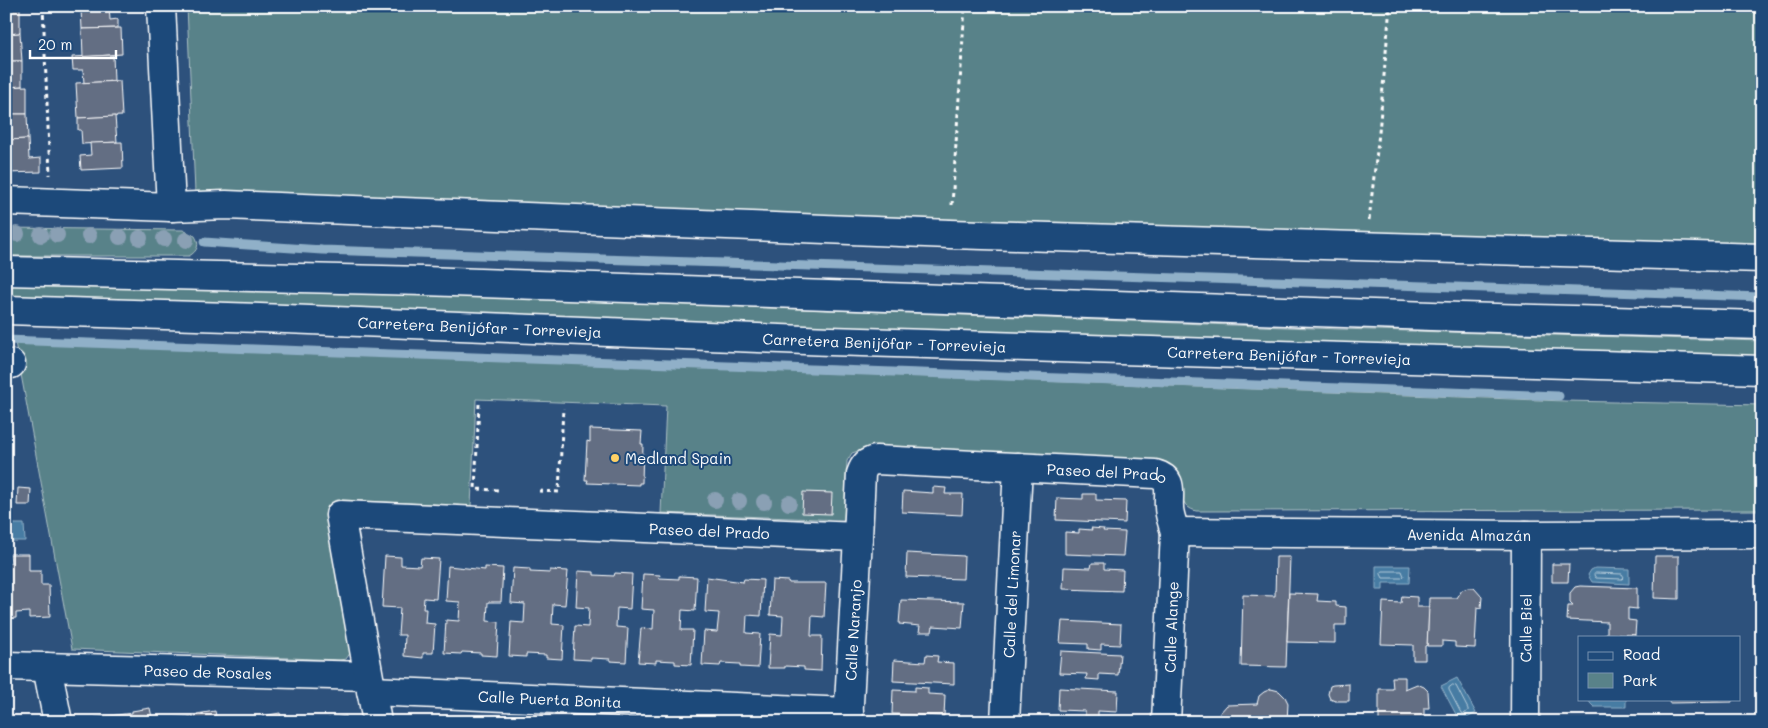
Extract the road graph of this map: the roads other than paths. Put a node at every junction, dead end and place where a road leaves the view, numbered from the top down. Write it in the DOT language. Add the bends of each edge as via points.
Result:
graph roads {
  1 [pos="161,6"];
  2 [pos="6,201"];
  3 [pos="171,207"];
  4 [pos="1762,258"];
  5 [pos="6,272"];
  6 [pos="6,310"];
  7 [pos="1762,325"];
  8 [pos="1762,370"];
  9 [pos="1018,467"];
  10 [pos="1174,532"];
  11 [pos="1762,534"];
  12 [pos="1526,535"];
  13 [pos="858,537"];
  14 [pos="6,666"];
  15 [pos="47,667"];
  16 [pos="370,683"];
  17 [pos="849,717"];
  18 [pos="58,722"];
  19 [pos="376,722"];
  20 [pos="1004,722"];
  21 [pos="1166,722"];
  22 [pos="1524,722"];
  1 -- 3 [label="street"];
  2 -- 3 [label="street"];
  3 -- 4 [label="street" via="226,205 950,234"];
  5 -- 7 [label="street" via="424,281"];
  6 -- 8 [label="street, Carretera Benijófar - Torrevieja" via="830,341"];
  9 -- 10 [label="street, Paseo del Prado" via="1163,476 1168,482"];
  9 -- 13 [label="street, Paseo del Prado" via="869,462 861,474"];
  9 -- 20 [label="street, Calle del Limonar"];
  10 -- 12 [label="street, Avenida Almazán"];
  10 -- 21 [label="street, Calle Alange"];
  11 -- 12 [label="street, Avenida Almazán"];
  12 -- 22 [label="street, Calle Biel"];
  13 -- 16 [label="street, Paseo del Prado" via="340,515"];
  13 -- 17 [label="street, Calle Naranjo"];
  14 -- 15 [label="street, Paseo de Rosales"];
  15 -- 16 [label="street, Paseo de Rosales"];
  15 -- 18 [label="street"];
  16 -- 17 [label="street, Calle Puerta Bonita"];
  16 -- 19 [label="street, Paseo del Prado"];
}
